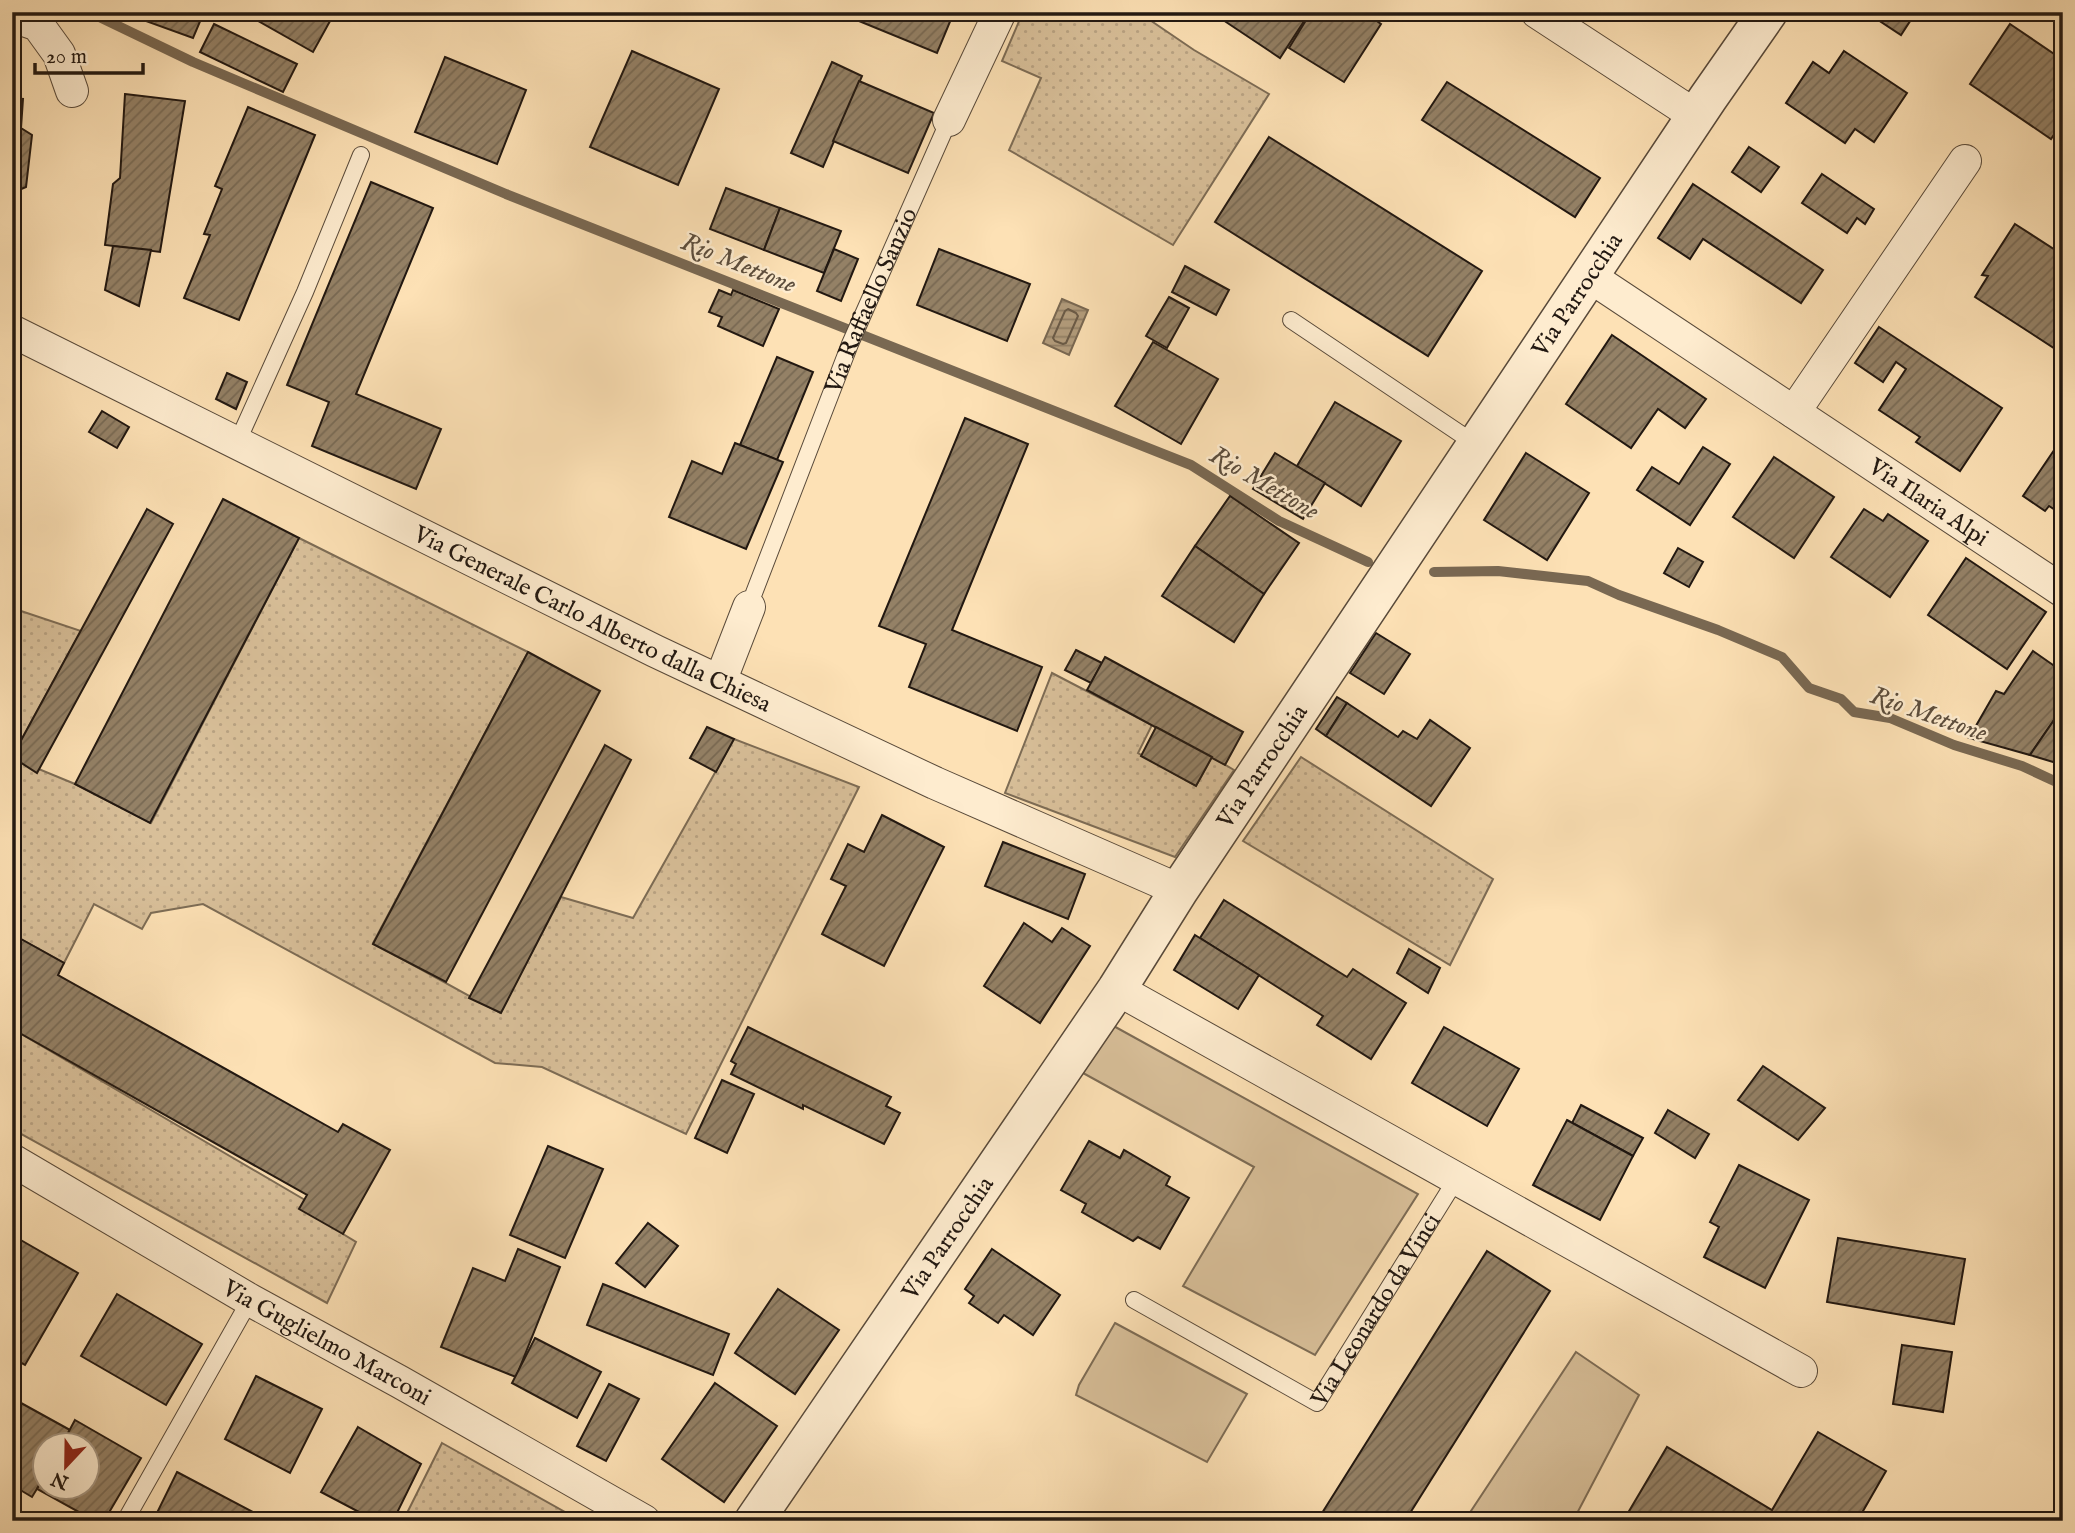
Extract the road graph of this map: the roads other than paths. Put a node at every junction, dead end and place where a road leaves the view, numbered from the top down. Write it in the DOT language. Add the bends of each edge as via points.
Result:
graph roads {
  1 [pos="1000,12"];
  2 [pos="1537,12"];
  3 [pos="1768,12"];
  4 [pos="12,16"];
  5 [pos="72,92"];
  6 [pos="1696,116"];
  7 [pos="949,120"];
  8 [pos="360,155"];
  9 [pos="1965,161"];
  10 [pos="1589,276"];
  11 [pos="1291,320"];
  12 [pos="12,331"];
  13 [pos="1794,412"];
  14 [pos="237,443"];
  15 [pos="1477,444"];
  16 [pos="2063,591"];
  17 [pos="752,600"];
  18 [pos="727,684"];
  19 [pos="1180,890"];
  20 [pos="1116,989"];
  21 [pos="12,1160"];
  22 [pos="1457,1178"];
  23 [pos="250,1300"];
  24 [pos="1134,1300"];
  25 [pos="1801,1371"];
  26 [pos="125,1521"];
  27 [pos="644,1521"];
  28 [pos="754,1521"];
  1 -- 7 [label="street, Via Raffaello Sanzio"];
  2 -- 6 [label="street"];
  3 -- 6 [label="street, Via Parrocchia"];
  4 -- 5 [label="street" via="38,25 59,54"];
  6 -- 10 [label="street, Via Parrocchia"];
  7 -- 17 [label="lane, Via Raffaello Sanzio" via="850,344"];
  8 -- 14 [label="lane"];
  9 -- 13 [label="street"];
  10 -- 13 [label="street, Via Ilaria Alpi"];
  10 -- 15 [label="street, Via Parrocchia"];
  11 -- 15 [label="lane"];
  12 -- 14 [label="street, Via Generale Carlo Alberto dalla Chiesa"];
  13 -- 16 [label="street, Via Ilaria Alpi"];
  14 -- 18 [label="street, Via Generale Carlo Alberto dalla Chiesa"];
  15 -- 19 [label="street, Via Parrocchia"];
  17 -- 18 [label="street, Via Raffaello Sanzio" via="723,674"];
  18 -- 19 [label="street, Via Generale Carlo Alberto dalla Chiesa" via="935,783"];
  19 -- 20 [label="street, Via Parrocchia"];
  20 -- 22 [label="street, Via Leonardo da Vinci"];
  20 -- 28 [label="street, Via Parrocchia"];
  21 -- 23 [label="street, Via Guglielmo Marconi"];
  22 -- 24 [label="lane, Via Leonardo da Vinci" via="1318,1403"];
  22 -- 25 [label="street, Via Leonardo da Vinci"];
  23 -- 26 [label="lane"];
  23 -- 27 [label="street, Via Guglielmo Marconi"];
}
